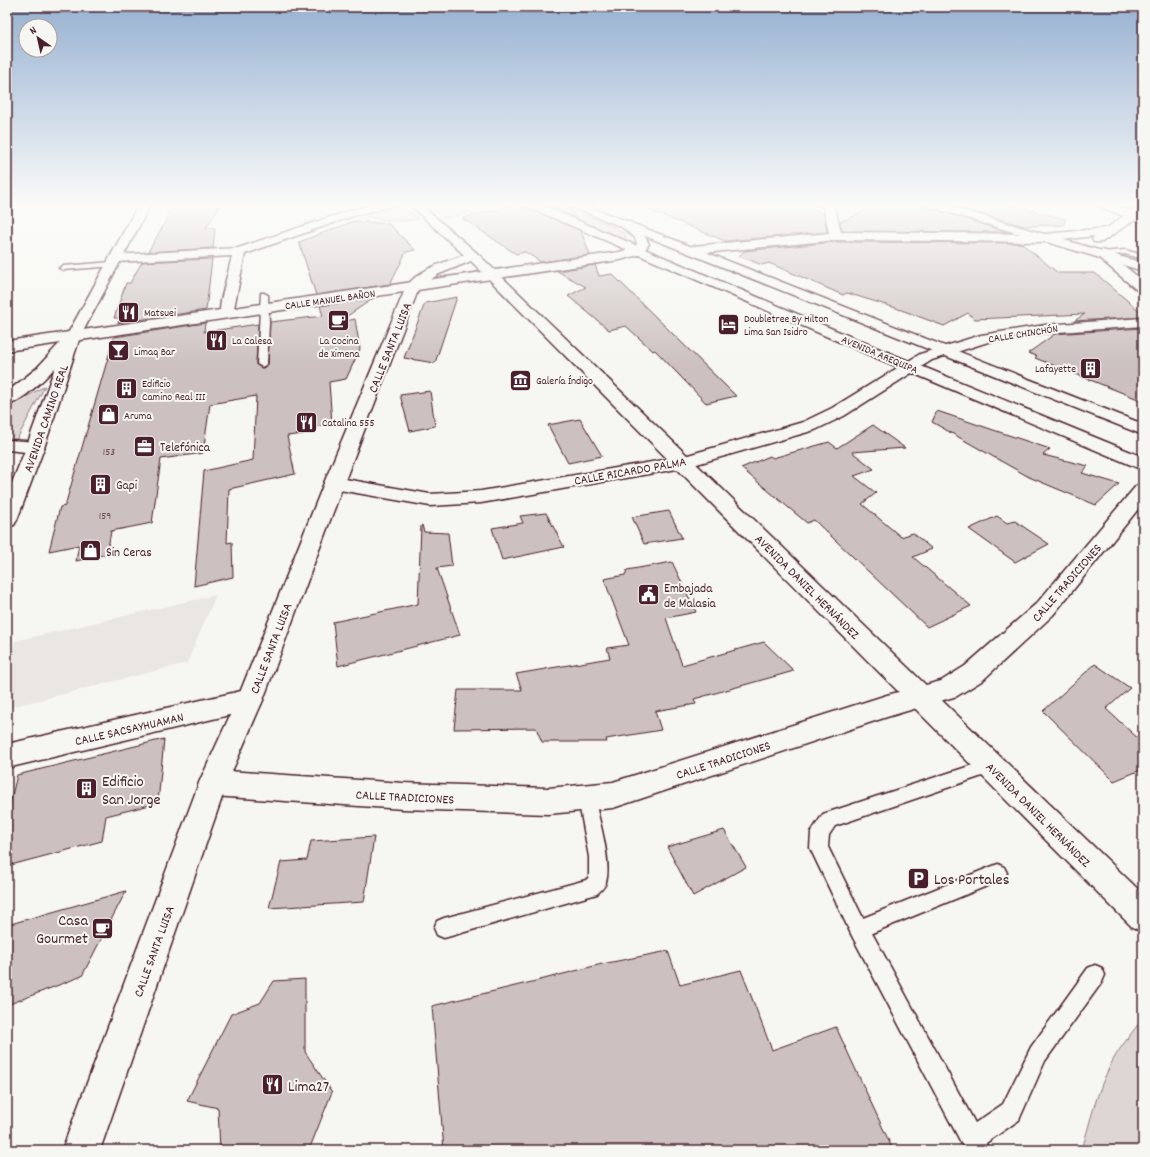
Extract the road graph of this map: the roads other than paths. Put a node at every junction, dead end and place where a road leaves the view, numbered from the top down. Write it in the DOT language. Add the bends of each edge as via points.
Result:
graph roads {
  1 [pos="116,258"];
  2 [pos="156,258"];
  3 [pos="238,258"];
  4 [pos="468,258"];
  5 [pos="475,258"];
  6 [pos="615,258"];
  7 [pos="654,258"];
  8 [pos="713,258"];
  9 [pos="1107,258"];
  10 [pos="1115,258"];
  11 [pos="114,261"];
  12 [pos="1143,267"];
  13 [pos="63,268"];
  14 [pos="492,276"];
  15 [pos="413,287"];
  16 [pos="1143,288"];
  17 [pos="264,295"];
  18 [pos="265,309"];
  19 [pos="227,314"];
  20 [pos="1143,322"];
  21 [pos="72,337"];
  22 [pos="7,346"];
  23 [pos="943,351"];
  24 [pos="262,364"];
  25 [pos="909,367"];
  26 [pos="7,400"];
  27 [pos="1143,430"];
  28 [pos="7,445"];
  29 [pos="35,448"];
  30 [pos="683,462"];
  31 [pos="1143,464"];
  32 [pos="334,483"];
  33 [pos="1143,490"];
  34 [pos="7,520"];
  35 [pos="920,697"];
  36 [pos="250,700"];
  37 [pos="7,756"];
  38 [pos="991,766"];
  39 [pos="213,783"];
  40 [pos="586,798"];
  41 [pos="998,873"];
  42 [pos="1143,916"];
  43 [pos="444,928"];
  44 [pos="859,929"];
  45 [pos="1095,975"];
  46 [pos="974,1145"];
  47 [pos="82,1150"];
  1 -- 11 [label="street"];
  2 -- 11 [label="street"];
  3 -- 19 [label="street"];
  4 -- 15 [label="street, CALLE SANTA LUISA" via="423,278"];
  5 -- 14 [label="street, AVENIDA DANIEL HERNÁNDEZ"];
  6 -- 14 [label="street, CALLE MANUEL BAÑON"];
  7 -- 25 [label="street, AVENIDA AREQUIPA"];
  8 -- 23 [label="street"];
  9 -- 16 [label="street"];
  10 -- 12 [label="street"];
  11 -- 13 [label="lane"];
  11 -- 21 [label="street"];
  14 -- 15 [label="street, CALLE MANUEL BAÑON"];
  14 -- 30 [label="street, AVENIDA DANIEL HERNÁNDEZ"];
  15 -- 18 [label="street, CALLE MANUEL BAÑON"];
  15 -- 32 [label="street, CALLE SANTA LUISA"];
  17 -- 18 [label="lane"];
  18 -- 19 [label="street, CALLE MANUEL BAÑON"];
  18 -- 24 [label="lane"];
  19 -- 21 [label="street, CALLE MANUEL BAÑON"];
  20 -- 23 [label="street, CALLE CHINCHÓN" via="1023,331 986,338"];
  21 -- 22 [label="street, CALLE MANUEL BAÑON"];
  21 -- 26 [label="street" via="51,364"];
  21 -- 29 [label="street, AVENIDA CAMINO REAL"];
  23 -- 25 [label="street, CALLE CHINCHÓN"];
  23 -- 27 [label="street"];
  25 -- 30 [label="street, CALLE RICARDO PALMA" via="854,403 820,421"];
  25 -- 31 [label="street, AVENIDA AREQUIPA"];
  28 -- 29 [label="street"];
  29 -- 34 [label="street, AVENIDA CAMINO REAL"];
  30 -- 32 [label="street, CALLE RICARDO PALMA" via="481,497 449,500 430,500"];
  30 -- 35 [label="street, AVENIDA DANIEL HERNÁNDEZ"];
  32 -- 36 [label="street, CALLE SANTA LUISA"];
  33 -- 35 [label="street, CALLE TRADICIONES" via="1045,610 974,673 948,689"];
  35 -- 38 [label="street, AVENIDA DANIEL HERNÁNDEZ"];
  35 -- 40 [label="street, CALLE TRADICIONES" via="613,795"];
  36 -- 37 [label="street, CALLE SACSAYHUAMAN"];
  36 -- 39 [label="street, CALLE SANTA LUISA"];
  38 -- 42 [label="street, AVENIDA DANIEL HERNÁNDEZ"];
  38 -- 44 [label="lane" via="829,820 820,832 819,848"];
  39 -- 40 [label="street, CALLE TRADICIONES" via="403,796 548,802"];
  39 -- 47 [label="street, CALLE SANTA LUISA"];
  40 -- 43 [label="lane" via="598,857 598,880 592,888"];
  41 -- 44 [label="lane"];
  44 -- 46 [label="lane"];
  45 -- 46 [label="lane" via="1038,1054 1011,1112"];
}
